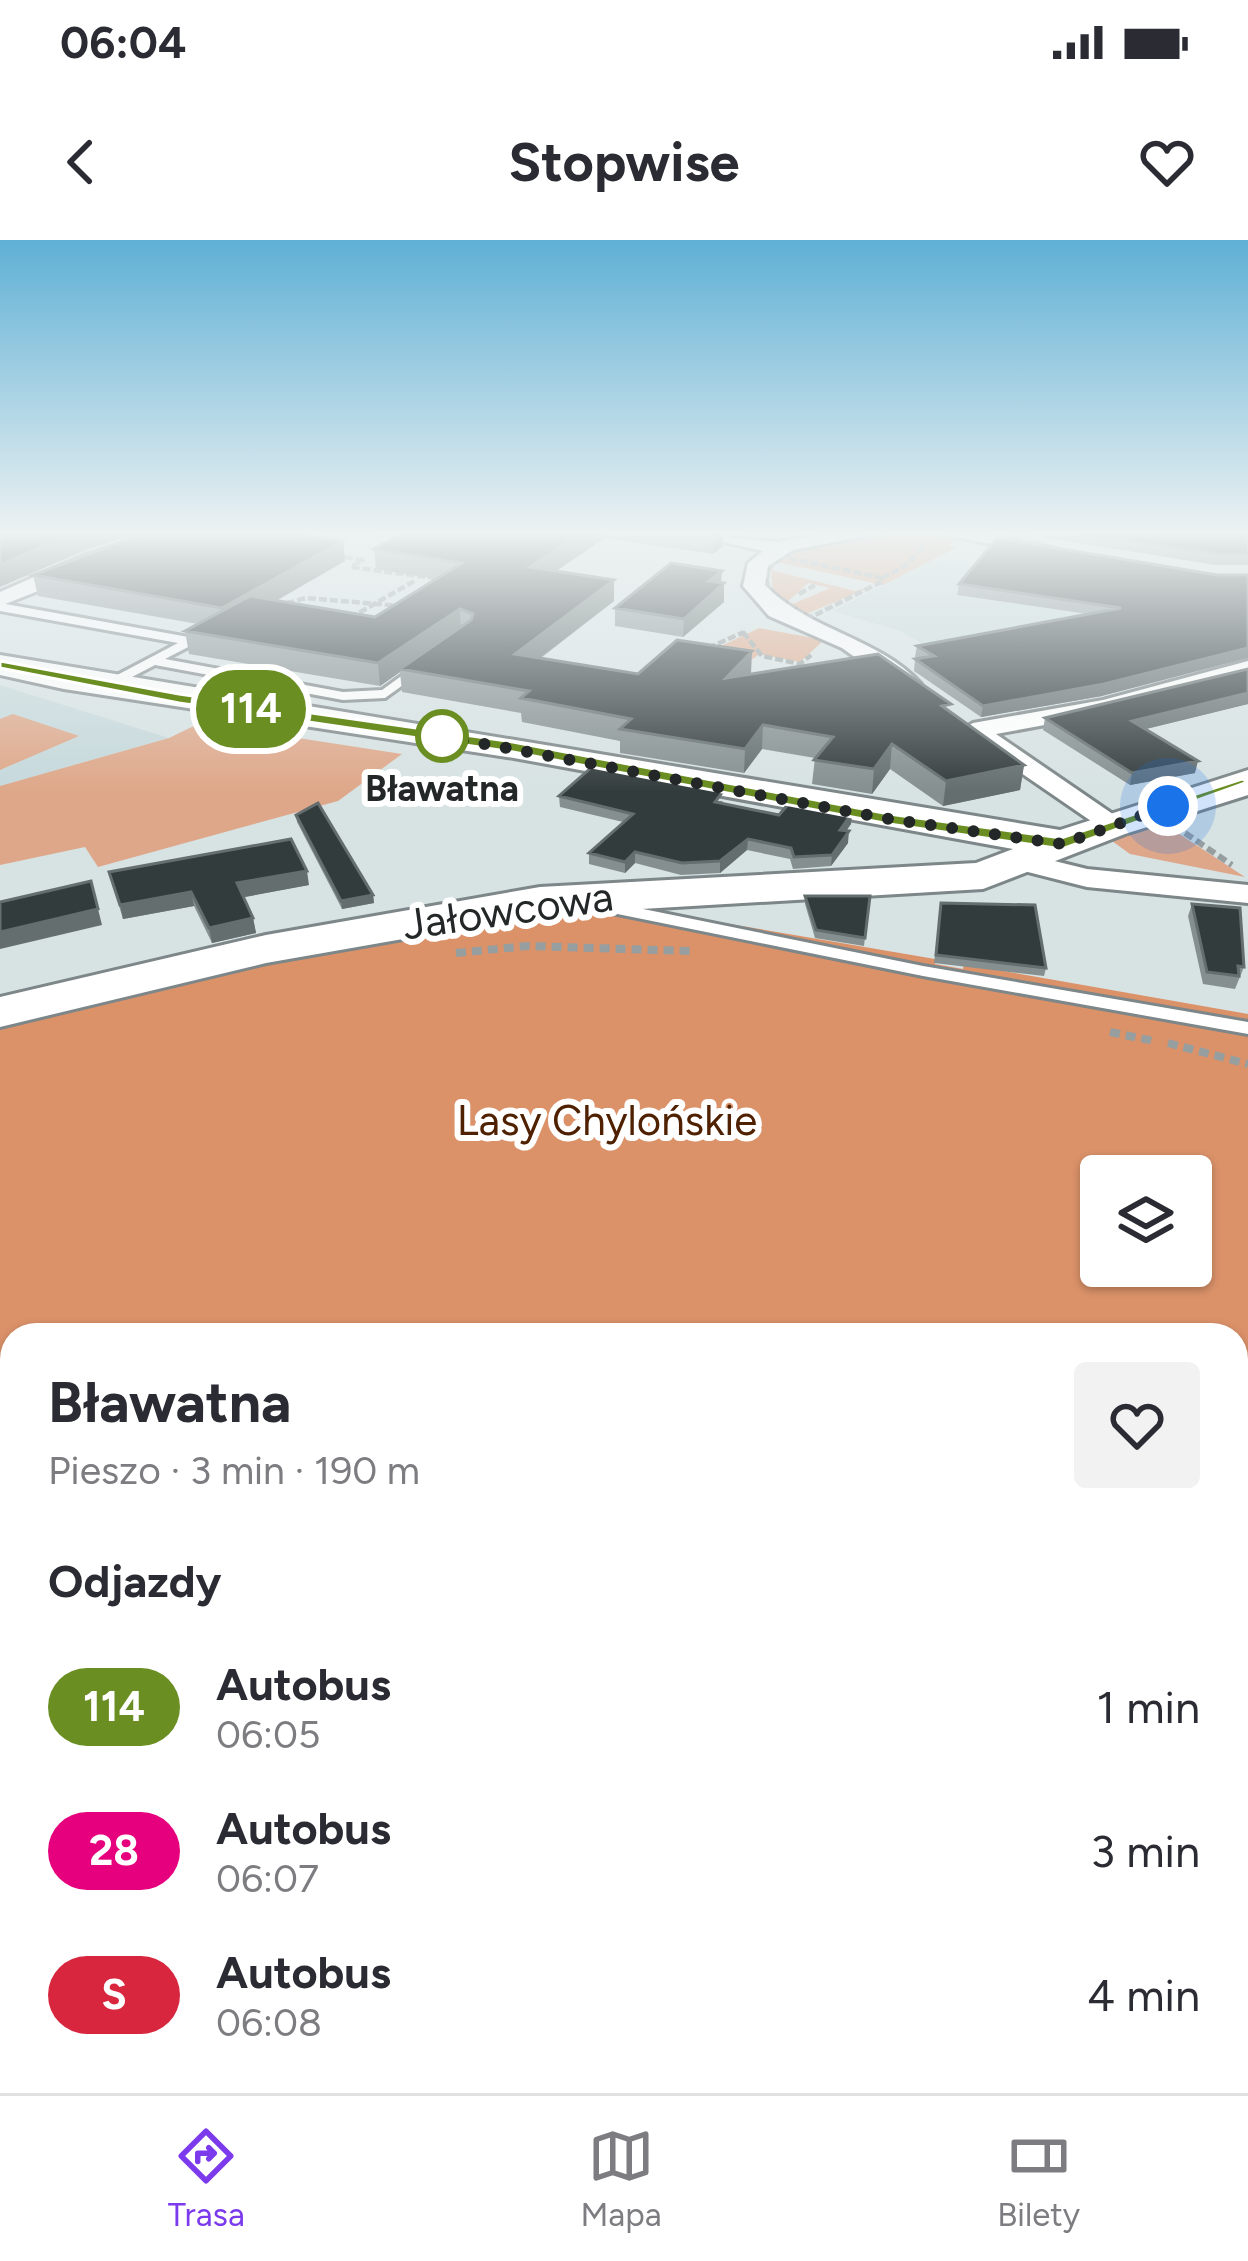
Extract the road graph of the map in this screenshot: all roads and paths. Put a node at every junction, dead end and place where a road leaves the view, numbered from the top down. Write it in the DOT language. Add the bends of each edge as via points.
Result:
graph roads {
  1 [pos="79,619"];
  2 [pos="348,619"];
  3 [pos="783,619"];
  4 [pos="797,619"];
  5 [pos="742,632"];
  6 [pos="354,634"];
  7 [pos="823,645"];
  8 [pos="708,648"];
  9 [pos="153,661"];
  10 [pos="432,661"];
  11 [pos="0,665"];
  12 [pos="1248,668"];
  13 [pos="107,686"];
  14 [pos="954,717"];
  15 [pos="1248,782"];
  16 [pos="1110,824"];
  17 [pos="1181,831"];
  18 [pos="1042,853"];
  19 [pos="1248,876"];
  20 [pos="1248,885"];
  21 [pos="1248,895"];
  22 [pos="573,898"];
  23 [pos="704,951"];
  24 [pos="437,955"];
  25 [pos="0,1012"];
  26 [pos="1248,1028"];
  1 -- 9 [label="lane" via="190,641"];
  2 -- 6 [label="path"];
  3 -- 5 [label="path"];
  4 -- 14 [label="street" via="850,643"];
  5 -- 7 [label="path" via="762,656 800,664"];
  5 -- 8 [label="path"];
  9 -- 10 [label="lane" via="343,696 385,694"];
  9 -- 13 [label="lane"];
  11 -- 13 [label="street"];
  12 -- 14 [label="street" via="1105,707"];
  13 -- 18 [label="street" via="531,750"];
  14 -- 16 [label="street"];
  15 -- 16 [label="street, Jałowcowa"];
  16 -- 18 [label="street, Jałowcowa"];
  17 -- 19 [label="path"];
  18 -- 20 [label="street"];
  18 -- 21 [label="street" via="1087,878"];
  18 -- 22 [label="street, Jałowcowa" via="950,882"];
  22 -- 25 [label="street, Jałowcowa" via="266,949"];
  22 -- 26 [label="lane"];
  23 -- 24 [label="path" via="527,946"];
}
